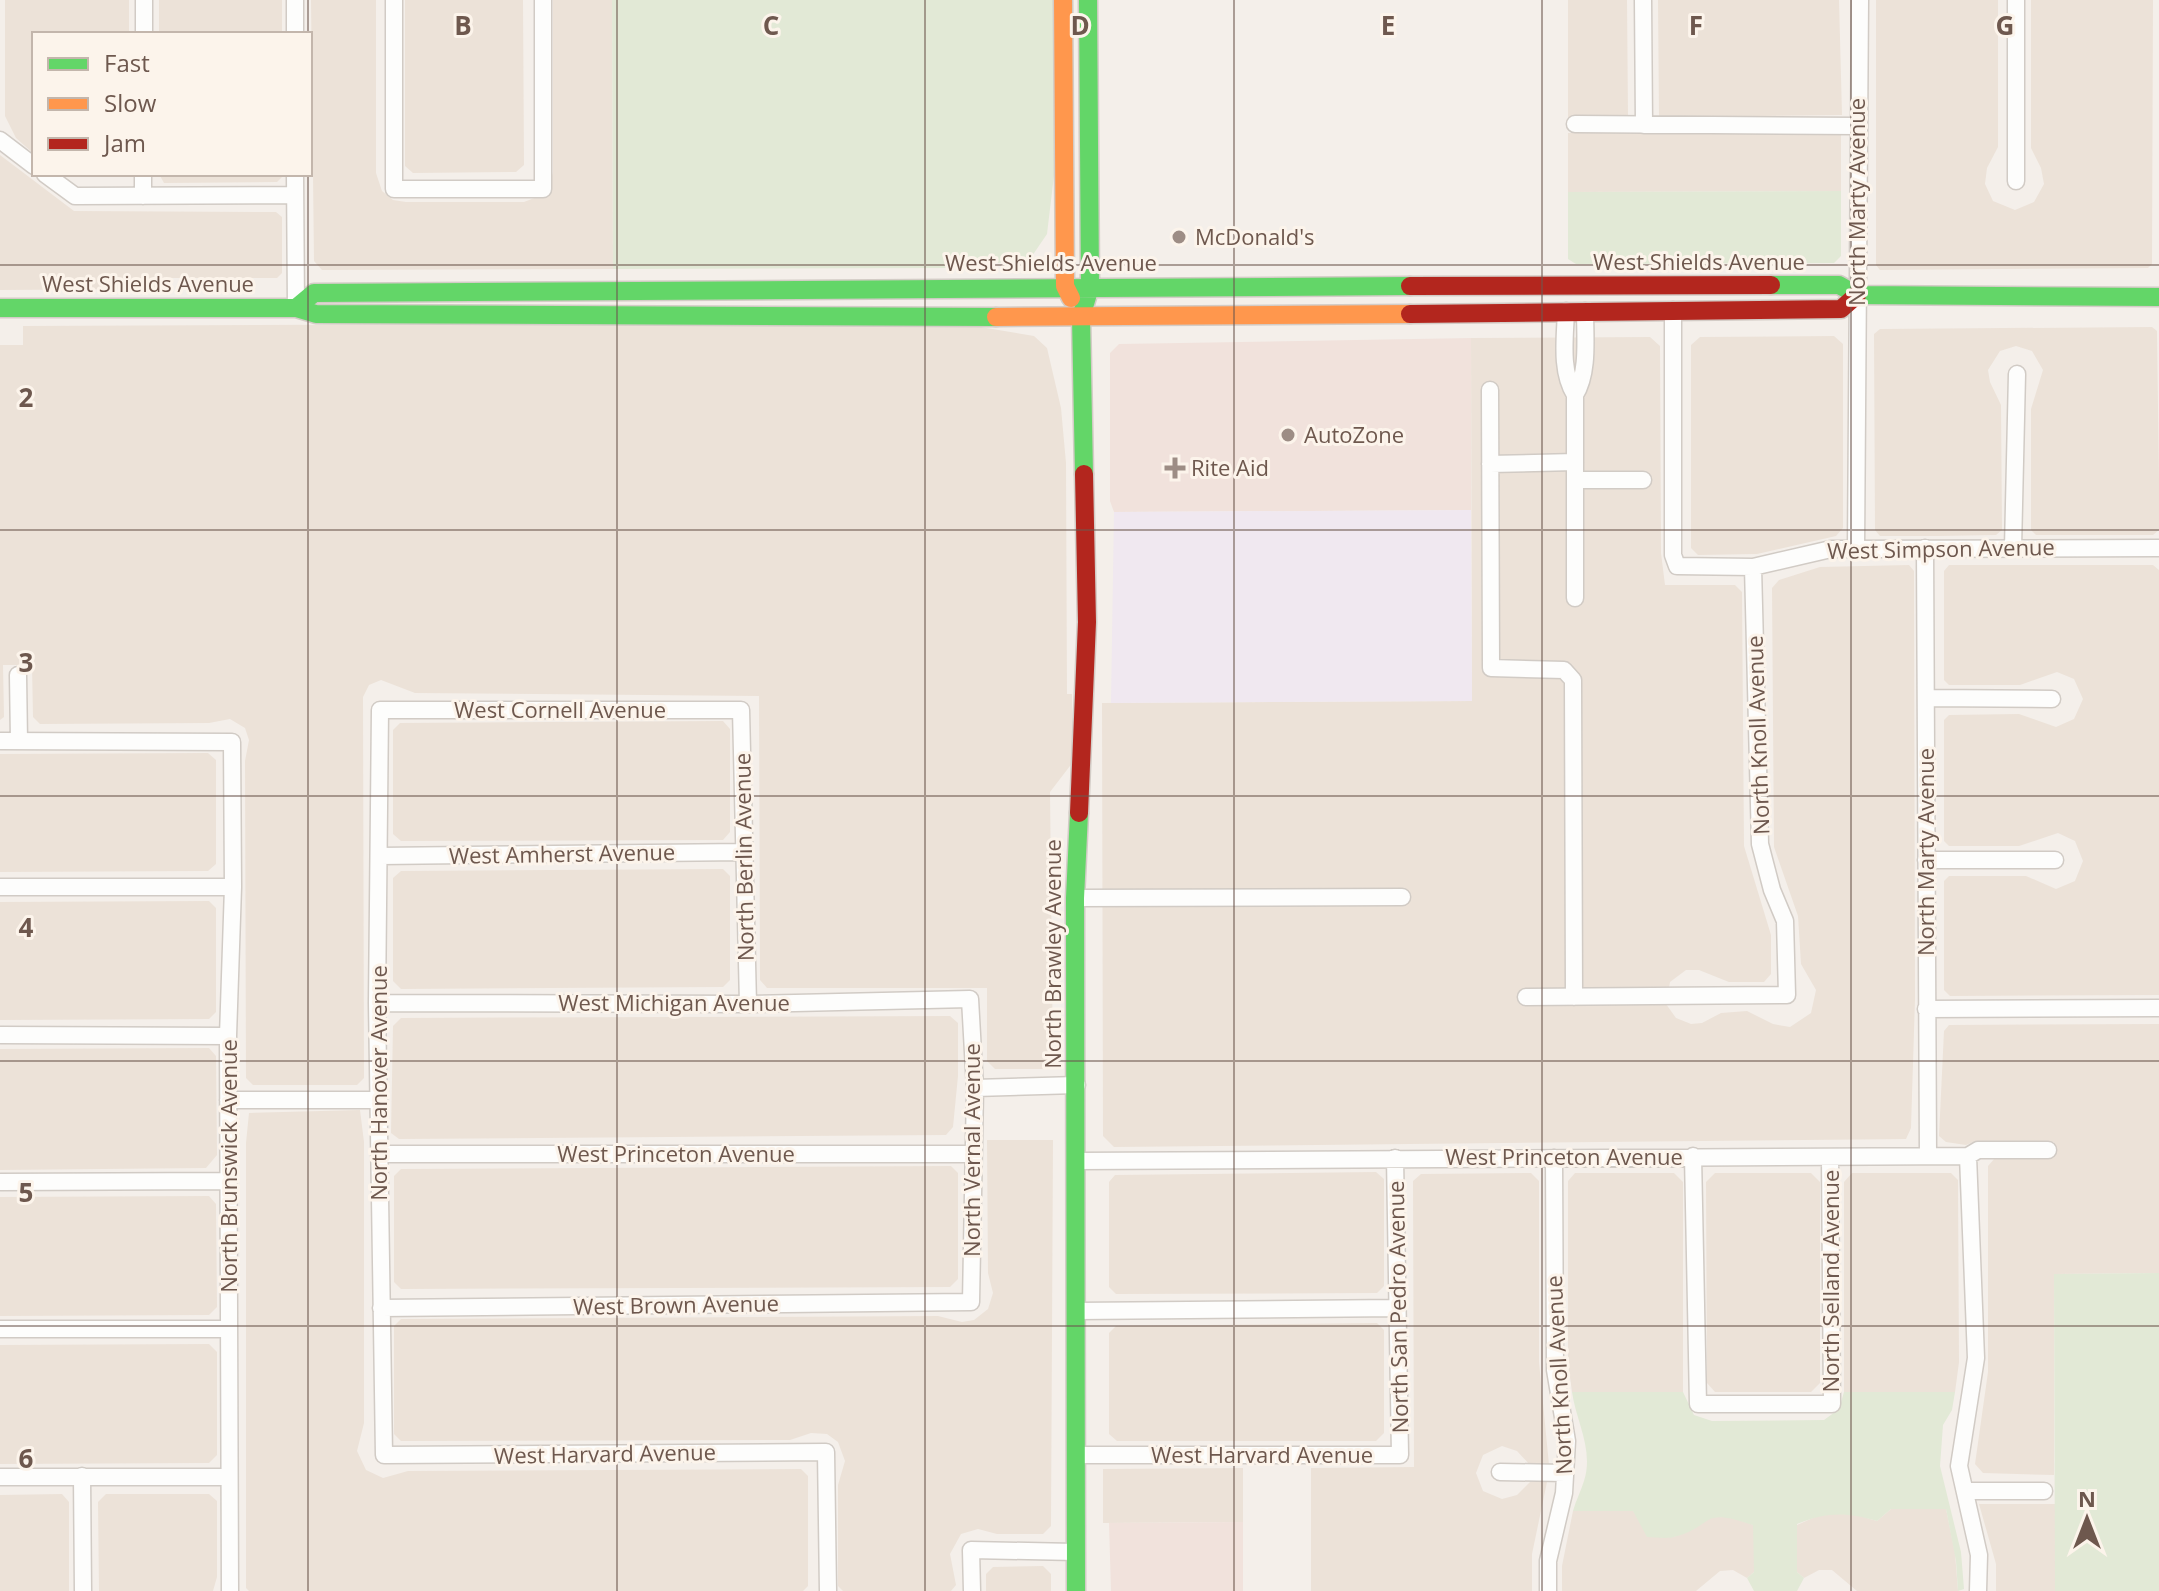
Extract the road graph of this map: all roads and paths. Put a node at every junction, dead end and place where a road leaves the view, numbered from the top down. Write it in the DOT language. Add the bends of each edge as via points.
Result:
graph roads {
  1 [pos="144,0"];
  2 [pos="295,0"];
  3 [pos="394,0"];
  4 [pos="543,0"];
  5 [pos="1063,0"];
  6 [pos="1075,0"];
  7 [pos="1088,0"];
  8 [pos="1643,0"];
  9 [pos="1860,0"];
  10 [pos="2016,0"];
  11 [pos="144,32"];
  12 [pos="295,32"];
  13 [pos="1089,69"];
  14 [pos="1575,124"];
  15 [pos="1644,125"];
  16 [pos="1857,126"];
  17 [pos="0,140"];
  18 [pos="32,164"];
  19 [pos="48,176"];
  20 [pos="143,176"];
  21 [pos="295,176"];
  22 [pos="2016,181"];
  23 [pos="295,195"];
  24 [pos="143,196"];
  25 [pos="1065,286"];
  26 [pos="1090,287"];
  27 [pos="1405,287"];
  28 [pos="1551,287"];
  29 [pos="1857,295"];
  30 [pos="2159,297"];
  31 [pos="0,308"];
  32 [pos="296,308"];
  33 [pos="1673,310"];
  34 [pos="1434,311"];
  35 [pos="1566,311"];
  36 [pos="1585,311"];
  37 [pos="1327,314"];
  38 [pos="1081,317"];
  39 [pos="2017,374"];
  40 [pos="1490,390"];
  41 [pos="1575,395"];
  42 [pos="1575,462"];
  43 [pos="1490,464"];
  44 [pos="1575,480"];
  45 [pos="1643,480"];
  46 [pos="1925,548"];
  47 [pos="2013,548"];
  48 [pos="2159,548"];
  49 [pos="1856,549"];
  50 [pos="1753,567"];
  51 [pos="1575,598"];
  52 [pos="18,675"];
  53 [pos="1926,698"];
  54 [pos="2052,699"];
  55 [pos="380,710"];
  56 [pos="741,710"];
  57 [pos="0,741"];
  58 [pos="19,741"];
  59 [pos="744,852"];
  60 [pos="380,856"];
  61 [pos="1926,860"];
  62 [pos="2055,860"];
  63 [pos="0,887"];
  64 [pos="233,887"];
  65 [pos="1402,897"];
  66 [pos="1075,898"];
  67 [pos="1526,997"];
  68 [pos="1574,997"];
  69 [pos="970,999"];
  70 [pos="377,1003"];
  71 [pos="748,1004"];
  72 [pos="2159,1008"];
  73 [pos="1926,1009"];
  74 [pos="0,1035"];
  75 [pos="228,1036"];
  76 [pos="1077,1085"];
  77 [pos="975,1088"];
  78 [pos="228,1100"];
  79 [pos="379,1100"];
  80 [pos="2048,1150"];
  81 [pos="379,1154"];
  82 [pos="973,1154"];
  83 [pos="1693,1156"];
  84 [pos="1928,1156"];
  85 [pos="1968,1156"];
  86 [pos="1395,1158"];
  87 [pos="1554,1158"];
  88 [pos="1830,1159"];
  89 [pos="1078,1161"];
  90 [pos="228,1181"];
  91 [pos="0,1182"];
  92 [pos="971,1302"];
  93 [pos="381,1308"];
  94 [pos="1397,1308"];
  95 [pos="1077,1311"];
  96 [pos="0,1329"];
  97 [pos="229,1329"];
  98 [pos="384,1455"];
  99 [pos="1076,1455"];
  100 [pos="1400,1455"];
  101 [pos="1500,1472"];
  102 [pos="1565,1473"];
  103 [pos="82,1476"];
  104 [pos="0,1477"];
  105 [pos="229,1477"];
  106 [pos="1967,1491"];
  107 [pos="2044,1491"];
  108 [pos="1075,1552"];
  109 [pos="83,1591"];
  110 [pos="230,1591"];
  111 [pos="828,1591"];
  112 [pos="972,1591"];
  113 [pos="1076,1591"];
  114 [pos="1548,1591"];
  115 [pos="1978,1591"];
  1 -- 11 [label="street"];
  2 -- 12 [label="street"];
  3 -- 4 [label="street" via="394,189 543,189"];
  5 -- 25 [label="street, North Brawley Avenue"];
  6 -- 13 [label="street" via="1076,50"];
  7 -- 13 [label="street, North Brawley Avenue"];
  8 -- 15 [label="street"];
  9 -- 16 [label="street, North Marty Avenue"];
  10 -- 22 [label="street"];
  13 -- 26 [label="street, North Brawley Avenue"];
  14 -- 15 [label="street"];
  15 -- 16 [label="street"];
  16 -- 29 [label="street, North Marty Avenue"];
  17 -- 18 [label="street"];
  19 -- 24 [label="street" via="75,196"];
  20 -- 24 [label="street"];
  21 -- 23 [label="street"];
  23 -- 24 [label="street"];
  23 -- 32 [label="street"];
  25 -- 26 [label="street, West Shields Avenue"];
  25 -- 32 [label="street, West Shields Avenue" via="314,293"];
  25 -- 38 [label="street, North Brawley Avenue"];
  26 -- 27 [label="street, West Shields Avenue"];
  26 -- 38 [label="street, North Brawley Avenue"];
  27 -- 28 [label="street, West Shields Avenue"];
  27 -- 37 [label="street" via="1390,297 1340,298"];
  28 -- 29 [label="street, West Shields Avenue" via="1839,285"];
  28 -- 34 [label="street" via="1535,299 1446,300"];
  29 -- 30 [label="street, West Shields Avenue"];
  29 -- 33 [label="street, West Shields Avenue" via="1841,309"];
  29 -- 49 [label="street, North Marty Avenue"];
  31 -- 32 [label="street, West Shields Avenue"];
  32 -- 38 [label="street, West Shields Avenue" via="316,314"];
  33 -- 36 [label="street, West Shields Avenue"];
  33 -- 50 [label="street, West Simpson Avenue" via="1673,555 1677,566"];
  34 -- 35 [label="street, West Shields Avenue"];
  34 -- 37 [label="street, West Shields Avenue"];
  35 -- 36 [label="street, West Shields Avenue"];
  35 -- 41 [label="street" via="1564,357"];
  36 -- 41 [label="street" via="1585,355"];
  37 -- 38 [label="street, West Shields Avenue"];
  38 -- 66 [label="street, North Brawley Avenue" via="1087,626"];
  39 -- 47 [label="street"];
  40 -- 43 [label="street"];
  41 -- 42 [label="street"];
  42 -- 43 [label="street"];
  42 -- 44 [label="street"];
  43 -- 68 [label="street" via="1491,668 1564,670 1573,680"];
  44 -- 45 [label="street"];
  44 -- 51 [label="street"];
  46 -- 47 [label="street, West Simpson Avenue"];
  46 -- 49 [label="street, West Simpson Avenue"];
  46 -- 53 [label="street, North Marty Avenue"];
  47 -- 48 [label="street, West Simpson Avenue"];
  49 -- 50 [label="street, West Simpson Avenue" via="1813,551"];
  50 -- 68 [label="street, North Knoll Avenue" via="1760,844 1785,921 1787,995"];
  52 -- 58 [label="street"];
  53 -- 54 [label="street"];
  53 -- 61 [label="street, North Marty Avenue"];
  55 -- 56 [label="street, West Cornell Avenue"];
  55 -- 60 [label="street, North Hanover Avenue"];
  56 -- 59 [label="street, North Berlin Avenue"];
  57 -- 58 [label="street"];
  58 -- 64 [label="street, North Brunswick Avenue" via="232,742"];
  59 -- 60 [label="street, West Amherst Avenue"];
  59 -- 71 [label="street, North Berlin Avenue"];
  60 -- 70 [label="street, North Hanover Avenue"];
  61 -- 62 [label="street"];
  61 -- 73 [label="street, North Marty Avenue"];
  63 -- 64 [label="street"];
  64 -- 75 [label="street, North Brunswick Avenue"];
  65 -- 66 [label="street"];
  66 -- 76 [label="street, North Brawley Avenue"];
  67 -- 68 [label="street"];
  69 -- 71 [label="street, West Michigan Avenue"];
  69 -- 77 [label="street, North Vernal Avenue"];
  70 -- 71 [label="street, West Michigan Avenue"];
  70 -- 79 [label="street, North Hanover Avenue"];
  72 -- 73 [label="street"];
  73 -- 84 [label="street, North Marty Avenue"];
  74 -- 75 [label="street"];
  75 -- 78 [label="street, North Brunswick Avenue"];
  76 -- 77 [label="street"];
  76 -- 89 [label="street, North Brawley Avenue"];
  77 -- 82 [label="street, North Vernal Avenue"];
  78 -- 79 [label="street"];
  78 -- 90 [label="street, North Brunswick Avenue"];
  79 -- 81 [label="street, North Hanover Avenue"];
  80 -- 85 [label="street, West Princeton Avenue" via="1978,1150"];
  81 -- 82 [label="street, West Princeton Avenue"];
  81 -- 93 [label="street, North Hanover Avenue"];
  82 -- 92 [label="street, North Vernal Avenue"];
  83 -- 87 [label="street, West Princeton Avenue"];
  83 -- 88 [label="street, West Princeton Avenue"];
  83 -- 88 [label="street, North Selland Avenue" via="1698,1404 1832,1404"];
  84 -- 85 [label="street, West Princeton Avenue"];
  84 -- 88 [label="street, West Princeton Avenue"];
  85 -- 106 [label="street" via="1976,1358 1959,1466"];
  86 -- 87 [label="street, West Princeton Avenue"];
  86 -- 89 [label="street, West Princeton Avenue"];
  86 -- 94 [label="street, North San Pedro Avenue"];
  87 -- 102 [label="street, North Knoll Avenue" via="1555,1370 1567,1441"];
  89 -- 95 [label="street, North Brawley Avenue"];
  90 -- 91 [label="street"];
  90 -- 97 [label="street, North Brunswick Avenue"];
  92 -- 93 [label="street, West Brown Avenue"];
  93 -- 98 [label="street, North Hanover Avenue"];
  94 -- 95 [label="street"];
  94 -- 100 [label="street, North San Pedro Avenue"];
  95 -- 99 [label="street, North Brawley Avenue"];
  96 -- 97 [label="street"];
  97 -- 105 [label="street, North Brunswick Avenue"];
  98 -- 111 [label="street, West Harvard Avenue" via="826,1452"];
  99 -- 100 [label="street, West Harvard Avenue"];
  99 -- 108 [label="street, North Brawley Avenue"];
  101 -- 102 [label="street"];
  102 -- 114 [label="street, North Knoll Avenue" via="1548,1561"];
  103 -- 104 [label="street"];
  103 -- 105 [label="street"];
  103 -- 109 [label="street"];
  105 -- 110 [label="street, North Brunswick Avenue"];
  106 -- 107 [label="street"];
  106 -- 115 [label="street" via="1979,1555"];
  108 -- 112 [label="street" via="971,1550"];
  108 -- 113 [label="street, North Brawley Avenue"];
}
